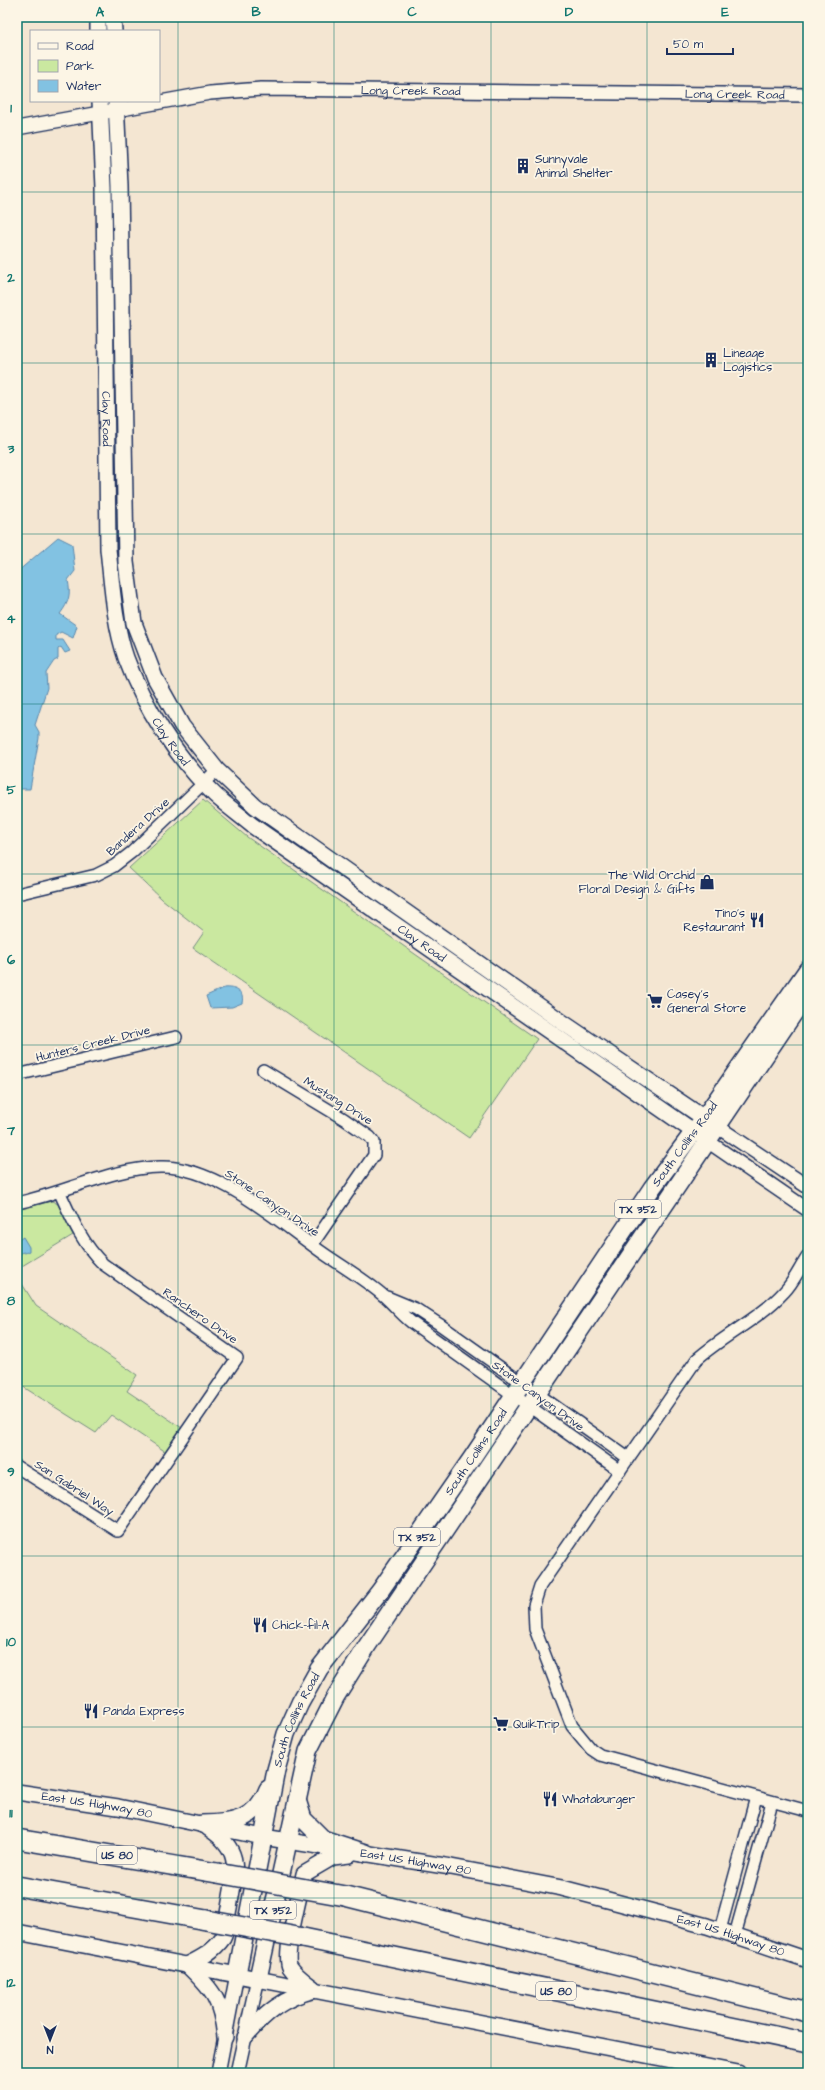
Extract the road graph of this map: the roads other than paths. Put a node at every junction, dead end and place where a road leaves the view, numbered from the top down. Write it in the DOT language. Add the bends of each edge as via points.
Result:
graph roads {
  1 [pos="98,17"];
  2 [pos="113,17"];
  3 [pos="98,30"];
  4 [pos="114,30"];
  5 [pos="808,95"];
  6 [pos="160,99"];
  7 [pos="140,102"];
  8 [pos="116,105"];
  9 [pos="100,106"];
  10 [pos="17,128"];
  11 [pos="217,770"];
  12 [pos="204,783"];
  13 [pos="17,894"];
  14 [pos="808,969"];
  15 [pos="808,992"];
  16 [pos="176,1037"];
  17 [pos="263,1070"];
  18 [pos="17,1075"];
  19 [pos="711,1122"];
  20 [pos="693,1131"];
  21 [pos="708,1142"];
  22 [pos="808,1187"];
  23 [pos="60,1192"];
  24 [pos="17,1203"];
  25 [pos="808,1210"];
  26 [pos="312,1245"];
  27 [pos="808,1256"];
  28 [pos="384,1296"];
  29 [pos="459,1337"];
  30 [pos="450,1350"];
  31 [pos="518,1388"];
  32 [pos="534,1399"];
  33 [pos="628,1458"];
  34 [pos="17,1467"];
  35 [pos="620,1471"];
  36 [pos="118,1531"];
  37 [pos="380,1591"];
  38 [pos="396,1603"];
  39 [pos="276,1770"];
  40 [pos="17,1792"];
  41 [pos="756,1797"];
  42 [pos="297,1800"];
  43 [pos="772,1802"];
  44 [pos="808,1811"];
  45 [pos="202,1824"];
  46 [pos="263,1837"];
  47 [pos="17,1839"];
  48 [pos="288,1841"];
  49 [pos="366,1853"];
  50 [pos="17,1886"];
  51 [pos="720,1930"];
  52 [pos="17,1932"];
  53 [pos="735,1935"];
  54 [pos="808,1960"];
  55 [pos="187,1965"];
  56 [pos="237,1974"];
  57 [pos="258,1978"];
  58 [pos="316,1989"];
  59 [pos="808,2012"];
  60 [pos="225,2037"];
  61 [pos="246,2037"];
  62 [pos="808,2043"];
  63 [pos="218,2073"];
  64 [pos="237,2073"];
  65 [pos="738,2073"];
  1 -- 3 [label="main road"];
  2 -- 4 [label="main road"];
  5 -- 6 [label="street, Long Creek Road" via="261,89"];
  7 -- 8 [label="street, Long Creek Road"];
  8 -- 9 [label="street, Long Creek Road"];
  8 -- 11 [label="main road, Clay Road" via="120,186 126,562 134,623 155,678 178,719"];
  9 -- 10 [label="street, Long Creek Road"];
  9 -- 12 [label="main road, Clay Road" via="104,188 108,549 113,602 126,657 150,709 178,752"];
  11 -- 12 [label="street, Bandera Drive"];
  11 -- 19 [label="main road, Clay Road" via="255,806 562,1022"];
  12 -- 13 [label="street, Bandera Drive" via="114,866 96,875"];
  12 -- 20 [label="main road, Clay Road" via="215,795 260,830"];
  14 -- 19 [label="main road, South Collins Road / TX 352"];
  15 -- 19 [label="main road, South Collins Road / TX 352"];
  16 -- 18 [label="street, Hunters Creek Drive"];
  17 -- 26 [label="street, Mustang Drive" via="344,1119 374,1142 374,1155"];
  19 -- 20 [label="main road, South Collins Road / TX 352"];
  19 -- 21 [label="main road, South Collins Road / TX 352"];
  19 -- 22 [label="street"];
  20 -- 21 [label="street"];
  20 -- 31 [label="main road, South Collins Road / TX 352"];
  21 -- 25 [label="street"];
  21 -- 32 [label="main road, South Collins Road / TX 352"];
  23 -- 24 [label="street, Stone Canyon Drive"];
  23 -- 26 [label="street, Stone Canyon Drive" via="112,1174 139,1168 160,1166 181,1169 224,1184"];
  23 -- 36 [label="street, Ranchero Drive" via="78,1234 103,1264 237,1358"];
  26 -- 28 [label="street, Stone Canyon Drive"];
  27 -- 33 [label="street" via="785,1291 758,1315 715,1343 697,1359"];
  28 -- 29 [label="street, Stone Canyon Drive" via="416,1309"];
  28 -- 30 [label="street, Stone Canyon Drive" via="411,1322"];
  29 -- 30 [label="street"];
  29 -- 31 [label="street, Stone Canyon Drive"];
  30 -- 31 [label="street, Stone Canyon Drive"];
  31 -- 32 [label="street, Stone Canyon Drive"];
  31 -- 32 [label="street, Stone Canyon Drive"];
  31 -- 37 [label="main road, South Collins Road / TX 352"];
  32 -- 33 [label="street, Stone Canyon Drive"];
  32 -- 35 [label="street, Stone Canyon Drive"];
  32 -- 38 [label="main road, South Collins Road / TX 352"];
  33 -- 35 [label="street"];
  34 -- 36 [label="street, San Gabriel Way"];
  35 -- 41 [label="street" via="540,1586 534,1605 535,1628 572,1726 591,1749 600,1755"];
  37 -- 38 [label="main road"];
  37 -- 39 [label="main road, South Collins Road / TX 352" via="319,1669 286,1734"];
  38 -- 42 [label="main road, South Collins Road / TX 352" via="336,1696 308,1751"];
  39 -- 45 [label="main road" via="264,1800 246,1818 224,1824"];
  39 -- 46 [label="main road, South Collins Road / TX 352"];
  40 -- 45 [label="main road, East US Highway 80" via="118,1807"];
  41 -- 43 [label="street"];
  41 -- 51 [label="street"];
  42 -- 48 [label="main road, South Collins Road / TX 352"];
  42 -- 49 [label="main road" via="303,1819 323,1839"];
  43 -- 44 [label="street"];
  43 -- 53 [label="street"];
  45 -- 46 [label="main road, East US Highway 80"];
  45 -- 55 [label="main road" via="223,1837 233,1853 235,1872 224,1936 208,1955"];
  46 -- 48 [label="main road, East US Highway 80"];
  46 -- 56 [label="main road, South Collins Road / TX 352"];
  47 -- 59 [label="highway, US 80, bridge" via="345,1896"];
  48 -- 49 [label="main road, East US Highway 80"];
  48 -- 57 [label="main road, South Collins Road / TX 352"];
  49 -- 51 [label="main road, East US Highway 80" via="562,1888"];
  49 -- 58 [label="main road" via="333,1857 304,1874 288,1950 290,1966 303,1981"];
  50 -- 62 [label="highway, US 80, bridge" via="303,1938"];
  51 -- 53 [label="main road, East US Highway 80"];
  52 -- 55 [label="main road"];
  53 -- 54 [label="main road, East US Highway 80"];
  55 -- 56 [label="main road"];
  55 -- 60 [label="main road" via="207,1984 217,2000"];
  56 -- 57 [label="main road"];
  56 -- 60 [label="street"];
  57 -- 58 [label="main road"];
  57 -- 61 [label="street"];
  58 -- 61 [label="main road" via="276,2005 259,2020"];
  58 -- 65 [label="main road"];
  60 -- 63 [label="street"];
  61 -- 64 [label="street"];
}
